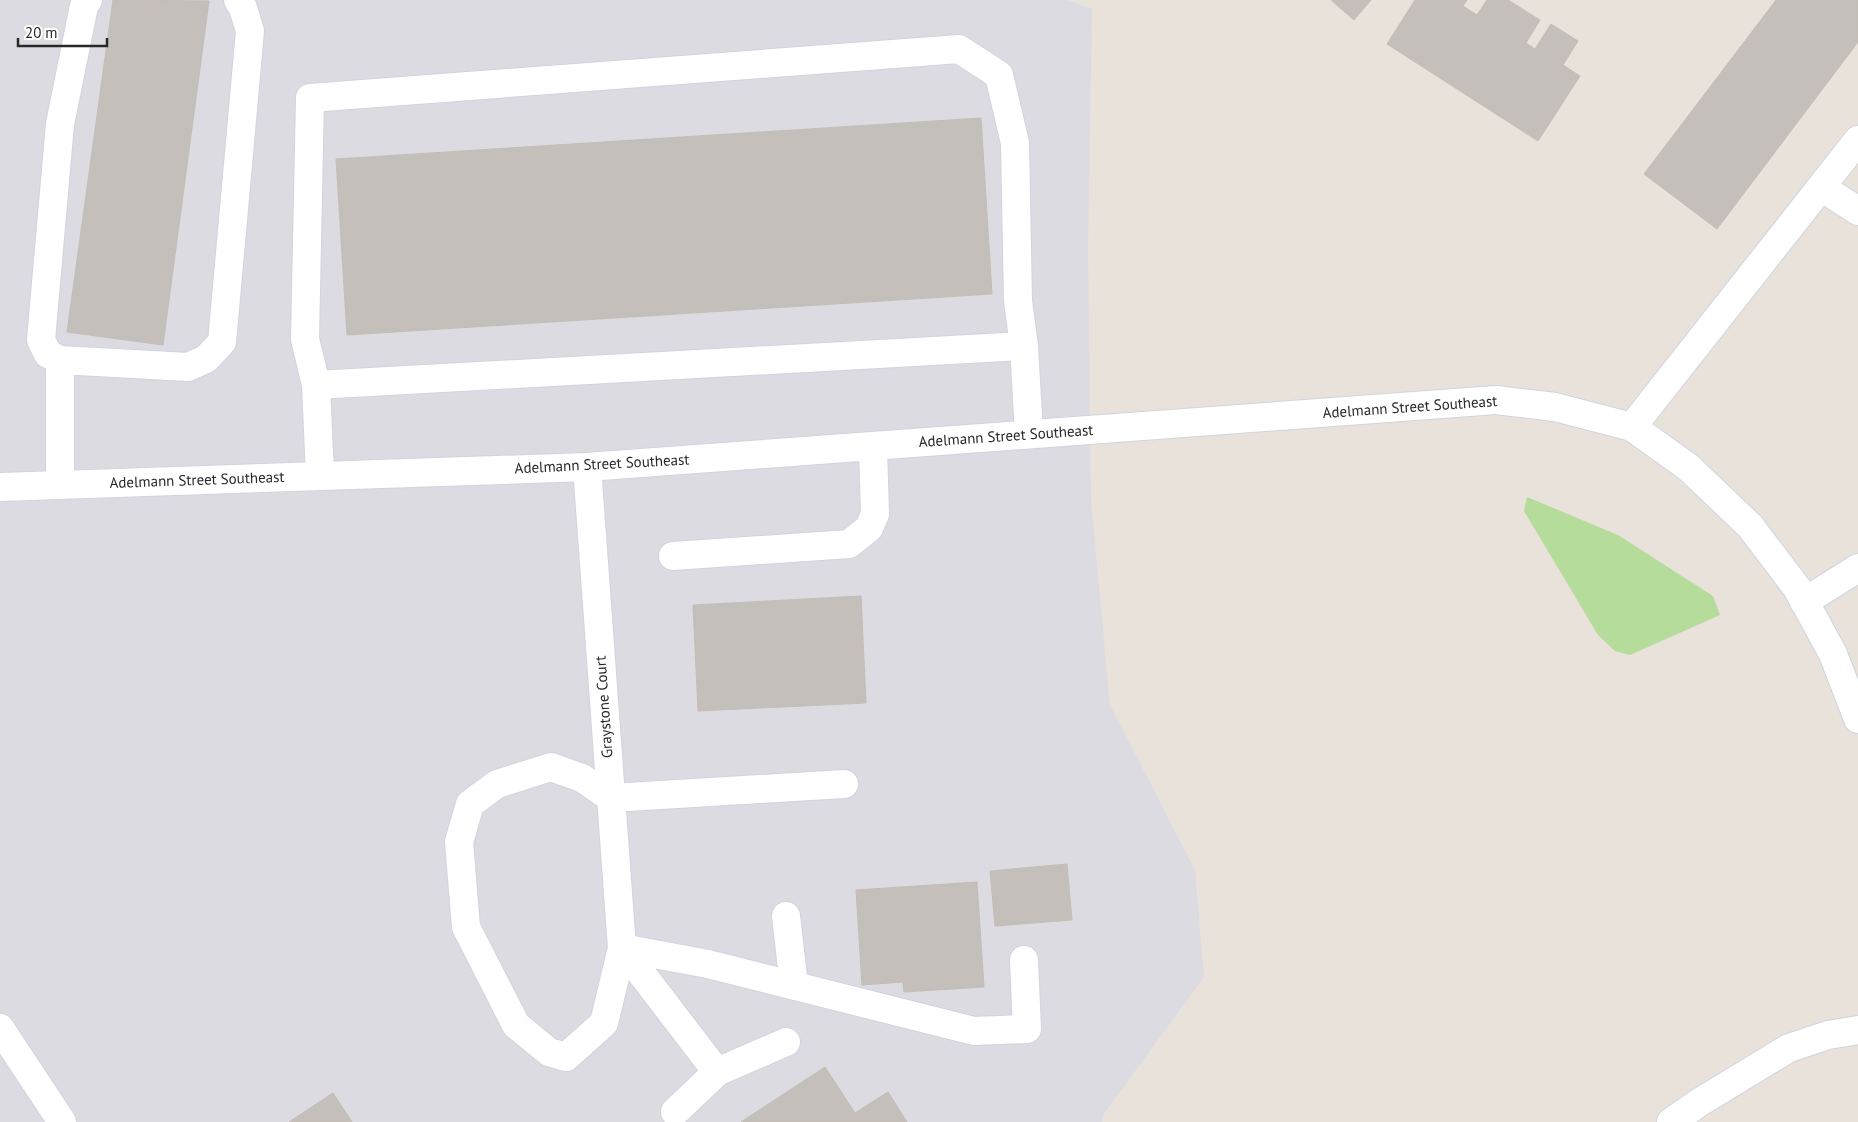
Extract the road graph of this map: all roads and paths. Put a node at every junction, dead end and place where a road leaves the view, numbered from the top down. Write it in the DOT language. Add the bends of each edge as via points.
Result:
graph roads {
  1 [pos="88,0"];
  2 [pos="238,0"];
  3 [pos="1858,140"];
  4 [pos="1822,186"];
  5 [pos="1858,211"];
  6 [pos="1024,346"];
  7 [pos="60,360"];
  8 [pos="316,385"];
  9 [pos="1632,427"];
  10 [pos="1029,434"];
  11 [pos="873,446"];
  12 [pos="587,467"];
  13 [pos="320,476"];
  14 [pos="60,484"];
  15 [pos="0,486"];
  16 [pos="673,556"];
  17 [pos="1858,568"];
  18 [pos="1804,602"];
  19 [pos="1858,719"];
  20 [pos="844,784"];
  21 [pos="611,798"];
  22 [pos="786,916"];
  23 [pos="622,948"];
  24 [pos="1024,960"];
  25 [pos="794,986"];
  26 [pos="0,1028"];
  27 [pos="1858,1030"];
  28 [pos="786,1042"];
  29 [pos="717,1072"];
  30 [pos="675,1112"];
  31 [pos="1701,1112"];
  32 [pos="62,1122"];
  33 [pos="1671,1122"];
  1 -- 7 [label="street" via="84,6 60,124 41,340 48,354"];
  2 -- 7 [label="street" via="250,31 222,342 206,358 188,368"];
  3 -- 4 [label="street"];
  4 -- 5 [label="street"];
  4 -- 9 [label="street"];
  6 -- 8 [label="street"];
  6 -- 8 [label="street" via="1018,301 1015,143 999,75 959,49 310,98 305,339"];
  6 -- 10 [label="street"];
  7 -- 14 [label="street"];
  8 -- 13 [label="street"];
  9 -- 10 [label="street, Adelmann Street Southeast" via="1555,408 1496,400"];
  9 -- 18 [label="street, Adelmann Street Southeast" via="1688,467 1750,526"];
  10 -- 11 [label="street, Adelmann Street Southeast"];
  11 -- 12 [label="street, Adelmann Street Southeast"];
  11 -- 16 [label="street" via="875,514 869,528 849,544"];
  12 -- 13 [label="street, Adelmann Street Southeast"];
  12 -- 21 [label="street, Graystone Court"];
  13 -- 14 [label="street, Adelmann Street Southeast"];
  14 -- 15 [label="street, Adelmann Street Southeast"];
  17 -- 18 [label="street"];
  18 -- 19 [label="street, Adelmann Street Southeast" via="1833,654"];
  20 -- 21 [label="street"];
  21 -- 23 [label="street, Graystone Court"];
  21 -- 23 [label="street, Graystone Court" via="582,778 551,767 497,784 470,804 458,842 466,927 516,1025 549,1052 566,1057 604,1023"];
  22 -- 25 [label="street"];
  23 -- 25 [label="street" via="708,964"];
  23 -- 29 [label="street"];
  24 -- 25 [label="street" via="1028,1029 974,1031"];
  26 -- 32 [label="street"];
  27 -- 31 [label="street" via="1828,1035 1789,1048"];
  28 -- 29 [label="street"];
  29 -- 30 [label="street"];
  31 -- 33 [label="street"];
}
